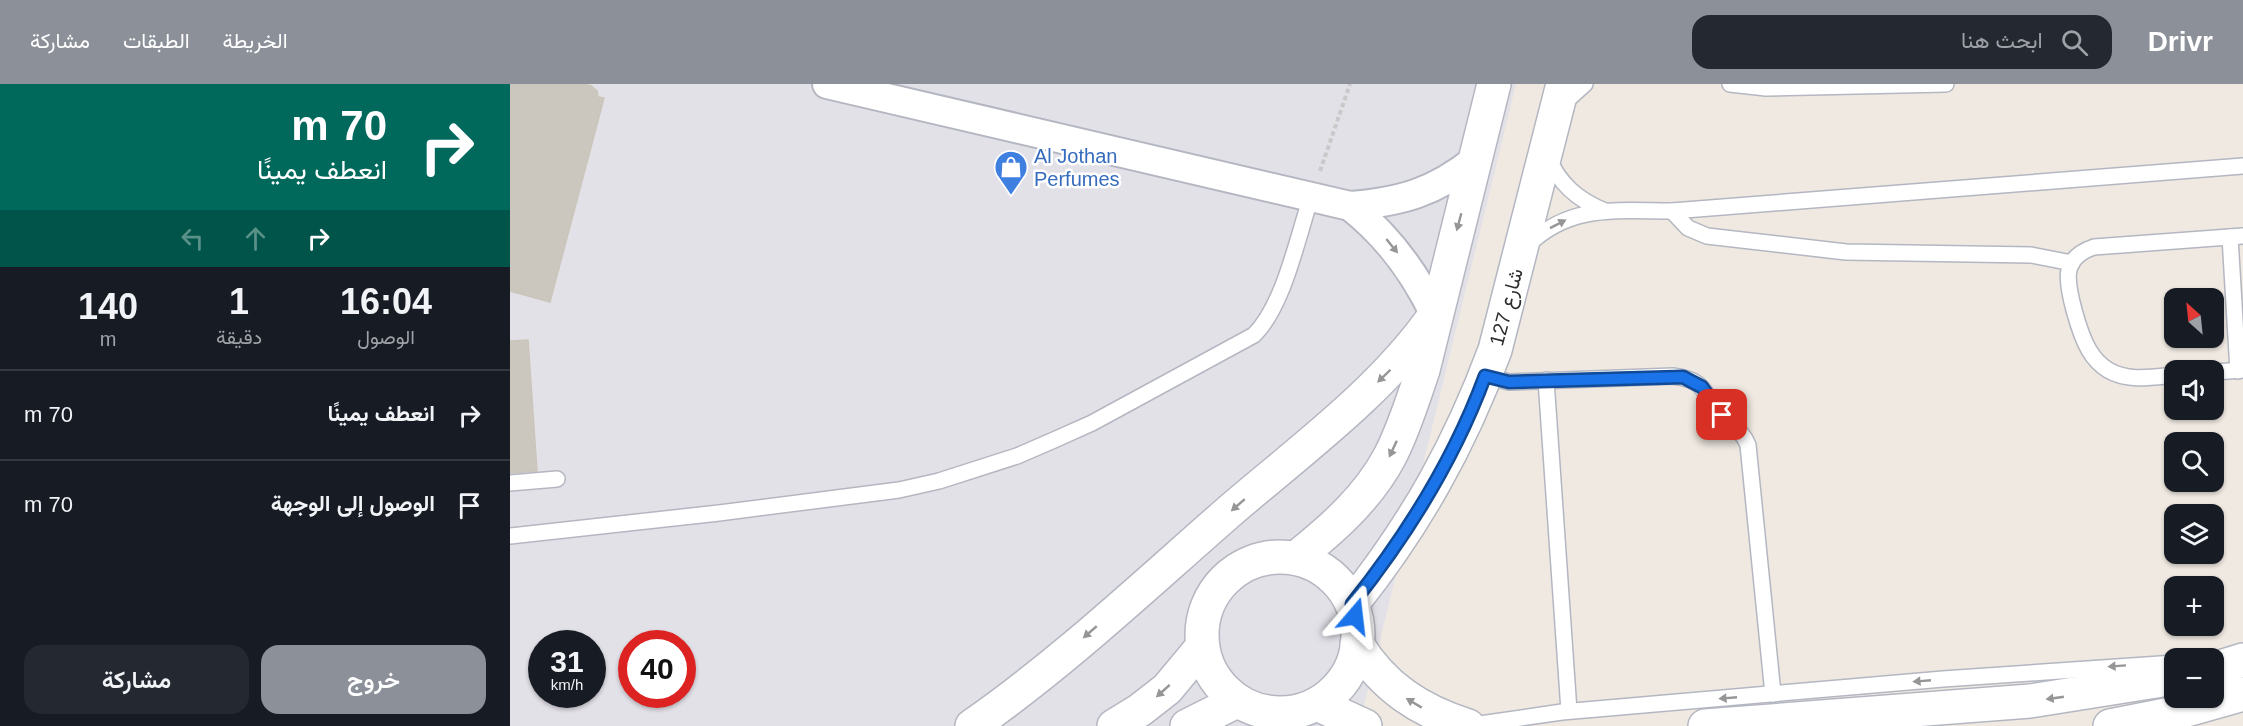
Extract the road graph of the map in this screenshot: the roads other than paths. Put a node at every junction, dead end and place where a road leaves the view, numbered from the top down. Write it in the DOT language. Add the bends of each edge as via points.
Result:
graph roads {
  1 [pos="827,84"];
  2 [pos="1494,84"];
  3 [pos="1585,84"];
  4 [pos="1730,84"];
  5 [pos="1946,84"];
  6 [pos="1560,97"];
  7 [pos="1546,152"];
  8 [pos="1475,160"];
  9 [pos="2243,166"];
  10 [pos="1311,197"];
  11 [pos="1350,206"];
  12 [pos="1605,211"];
  13 [pos="1672,211"];
  14 [pos="2236,236"];
  15 [pos="1520,254"];
  16 [pos="2072,263"];
  17 [pos="1435,315"];
  18 [pos="2240,370"];
  19 [pos="2224,371"];
  20 [pos="1485,376"];
  21 [pos="2164,376"];
  22 [pos="1546,380"];
  23 [pos="557,479"];
  24 [pos="510,483"];
  25 [pos="510,536"];
  26 [pos="1296,558"];
  27 [pos="1352,604"];
  28 [pos="1357,644"];
  29 [pos="1202,647"];
  30 [pos="2164,664"];
  31 [pos="2164,680"];
  32 [pos="1773,694"];
  33 [pos="2243,694"];
  34 [pos="1237,701"];
  35 [pos="1317,704"];
  36 [pos="1569,711"];
  37 [pos="972,726"];
  38 [pos="1114,726"];
  39 [pos="1187,726"];
  40 [pos="1365,726"];
  41 [pos="1467,726"];
  42 [pos="1705,726"];
  43 [pos="2110,726"];
  1 -- 10 [label="street"];
  2 -- 8 [label="street"];
  3 -- 6 [label="lane"];
  4 -- 5 [label="lane" via="1766,88"];
  6 -- 7 [label="street, شارع 127"];
  7 -- 12 [label="lane" via="1562,182 1581,199"];
  7 -- 15 [label="street, شارع 127"];
  8 -- 11 [label="street" via="1417,195"];
  8 -- 17 [label="street, one-way"];
  9 -- 13 [label="lane"];
  10 -- 11 [label="street"];
  10 -- 25 [label="lane" via="1277,302 1254,335 1092,423 1026,452 899,489"];
  11 -- 17 [label="street, one-way" via="1397,251"];
  12 -- 13 [label="lane"];
  15 -- 12 [label="lane, one-way" via="1551,226 1577,215"];
  13 -- 16 [label="lane" via="1688,228 1707,236 1846,252 2031,255"];
  14 -- 16 [label="lane" via="2094,247 2077,255"];
  14 -- 18 [label="lane"];
  15 -- 20 [label="street, شارع 127"];
  16 -- 21 [label="lane" via="2067,280 2069,289 2083,337 2096,360 2118,375"];
  17 -- 26 [label="street, one-way" via="1423,370 1389,458 1364,495 1329,532"];
  17 -- 37 [label="street, one-way" via="1416,343 1353,405 1038,677"];
  18 -- 19 [label="lane"];
  20 -- 22 [label="lane" via="1509,382"];
  20 -- 27 [label="street, شارع 127" via="1463,429 1424,502"];
  22 -- 32 [label="lane" via="1683,377 1702,387 1722,415 1739,428 1749,453"];
  22 -- 36 [label="lane"];
  23 -- 24 [label="lane"];
  26 -- 27 [label="street" via="1326,572 1339,583"];
  26 -- 29 [label="street" via="1271,557 1247,564 1226,578 1210,598 1202,622"];
  27 -- 28 [label="street"];
  28 -- 35 [label="street" via="1348,674 1335,691"];
  41 -- 28 [label="street, one-way" via="1406,698 1378,674"];
  29 -- 34 [label="street" via="1208,668 1220,687"];
  29 -- 38 [label="street, one-way" via="1167,689"];
  30 -- 32 [label="lane, one-way"];
  31 -- 42 [label="street, one-way" via="2031,701"];
  32 -- 36 [label="lane, one-way"];
  33 -- 43 [label="street"];
  34 -- 35 [label="street" via="1276,714 1297,712"];
  34 -- 39 [label="street"];
  35 -- 40 [label="street"];
  36 -- 41 [label="lane"];
}
